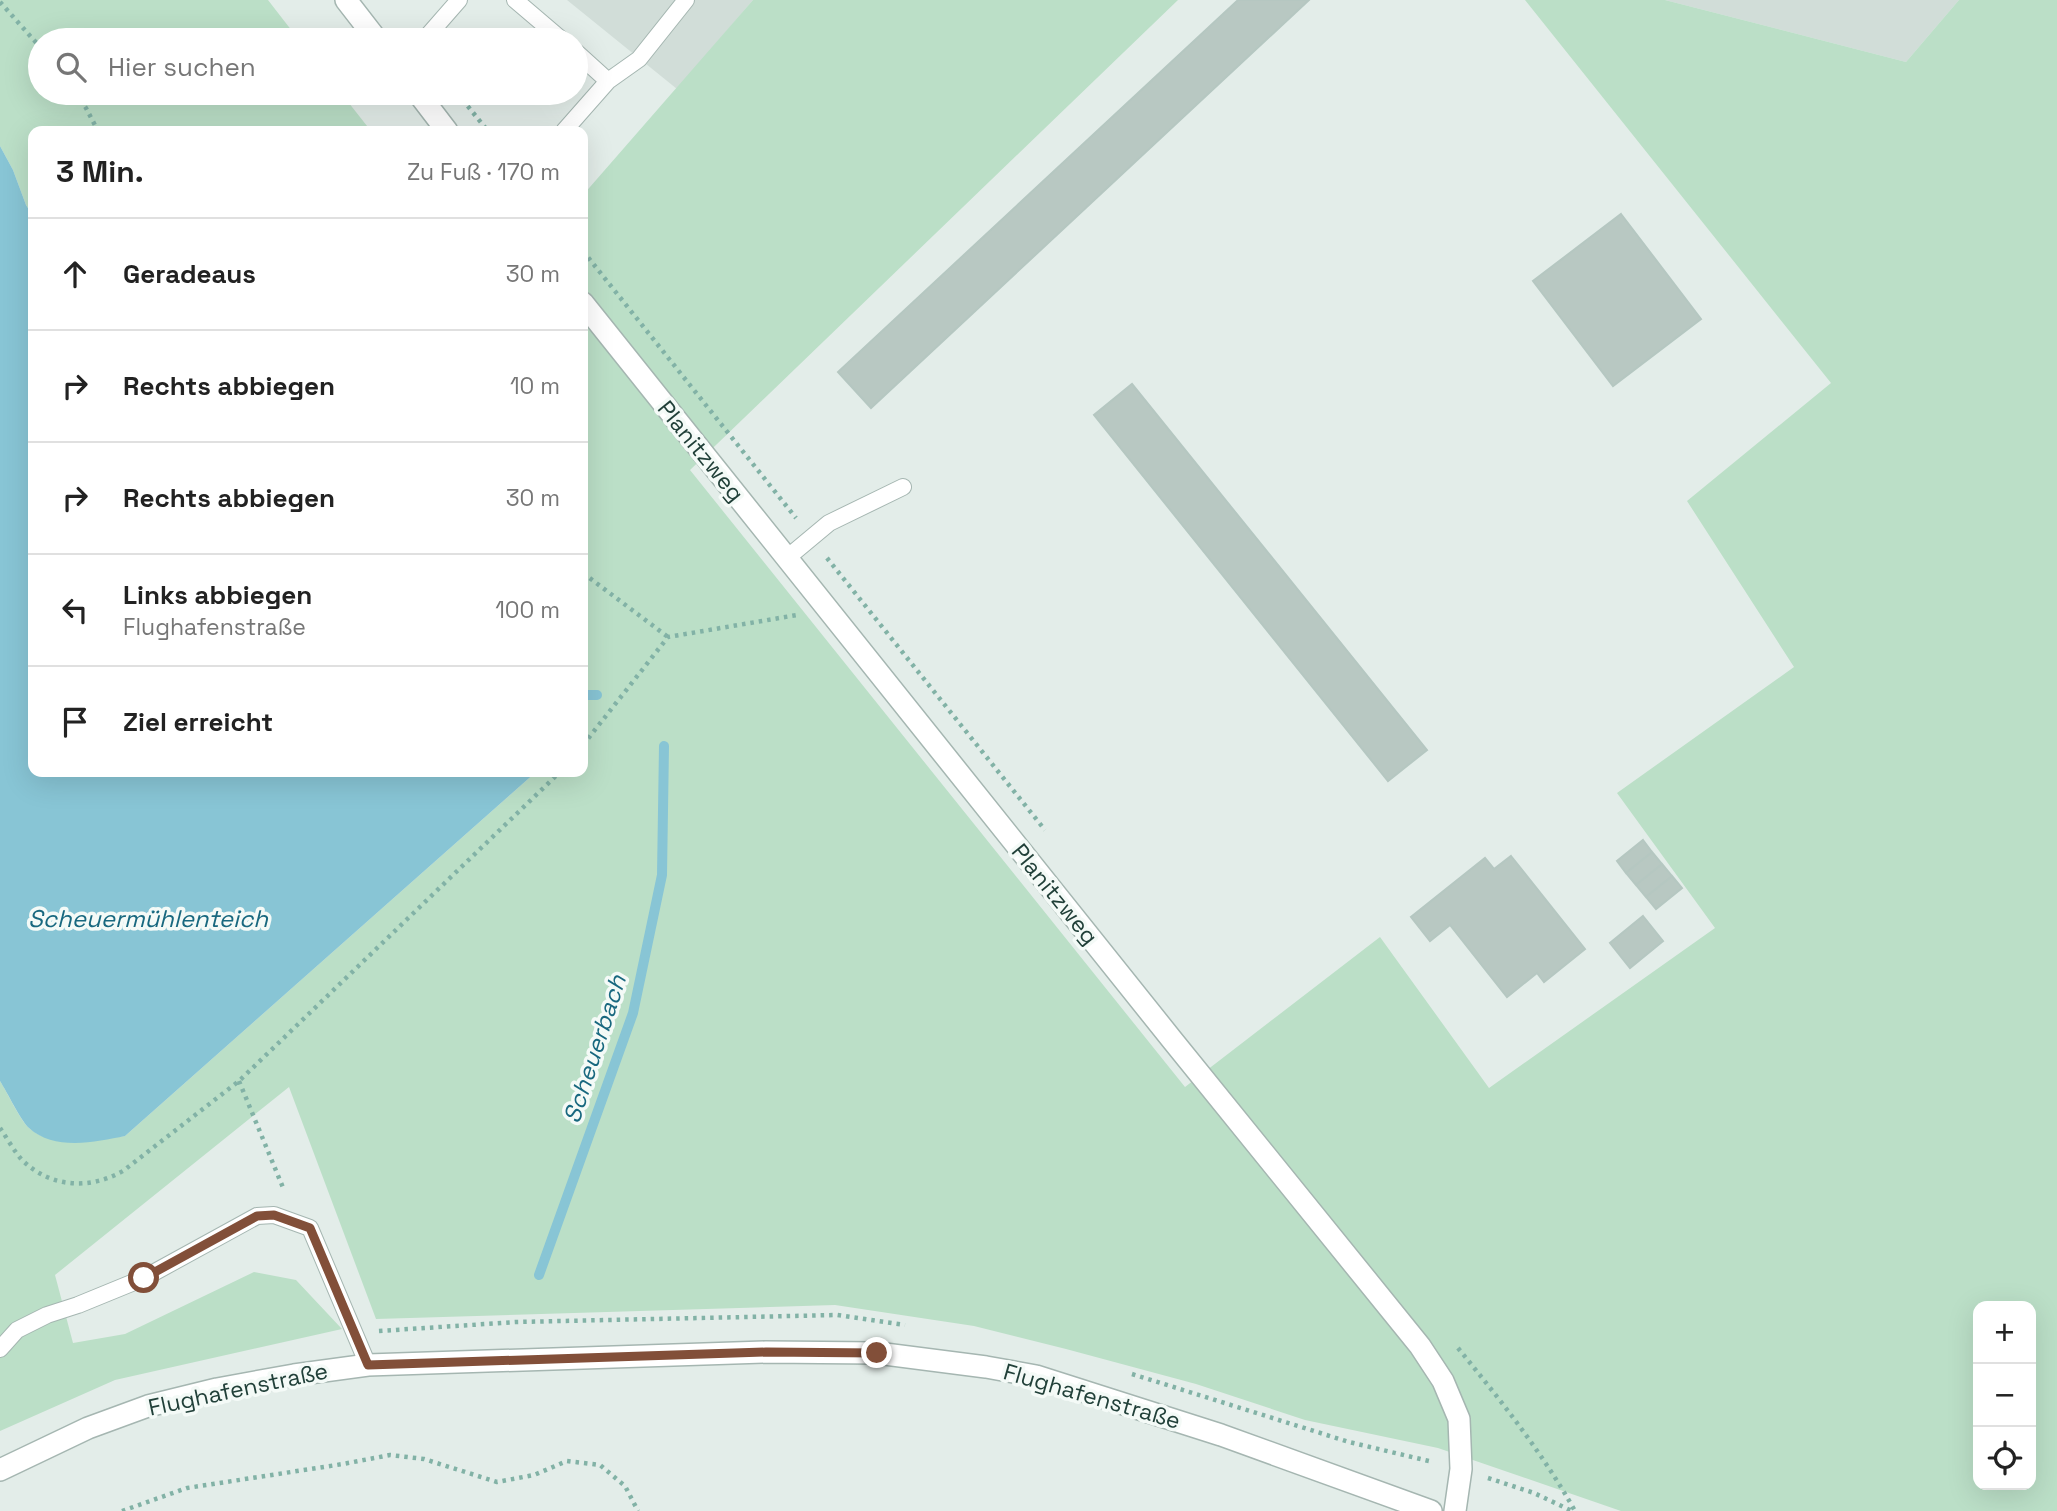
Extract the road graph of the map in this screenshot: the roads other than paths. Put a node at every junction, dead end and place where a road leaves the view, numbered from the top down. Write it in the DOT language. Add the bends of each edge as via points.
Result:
graph roads {
  1 [pos="346,0"];
  2 [pos="459,0"];
  3 [pos="515,0"];
  4 [pos="686,0"];
  5 [pos="368,28"];
  6 [pos="434,28"];
  7 [pos="548,28"];
  8 [pos="588,62"];
  9 [pos="608,80"];
  10 [pos="588,103"];
  11 [pos="427,105"];
  12 [pos="586,105"];
  13 [pos="443,126"];
  14 [pos="568,126"];
  15 [pos="588,309"];
  16 [pos="903,487"];
  17 [pos="787,558"];
  18 [pos="0,1349"];
  19 [pos="368,1365"];
  20 [pos="0,1470"];
  21 [pos="1431,1511"];
  22 [pos="1455,1511"];
  1 -- 5 [label="street"];
  2 -- 6 [label="lane"];
  3 -- 7 [label="lane"];
  4 -- 9 [label="lane" via="639,58"];
  8 -- 9 [label="lane"];
  9 -- 10 [label="lane"];
  11 -- 13 [label="street"];
  12 -- 14 [label="lane"];
  15 -- 17 [label="street, Planitzweg"];
  16 -- 17 [label="lane" via="829,523"];
  17 -- 22 [label="street, Planitzweg" via="1420,1346 1460,1419 1461,1469"];
  18 -- 19 [label="lane" via="17,1330 47,1315 144,1278 257,1216 274,1215 310,1228"];
  19 -- 20 [label="street, Flughafenstraße" via="217,1389 148,1406 88,1428"];
  19 -- 21 [label="street, Flughafenstraße" via="766,1352 877,1353 986,1367 1037,1376 1169,1418"];
}
